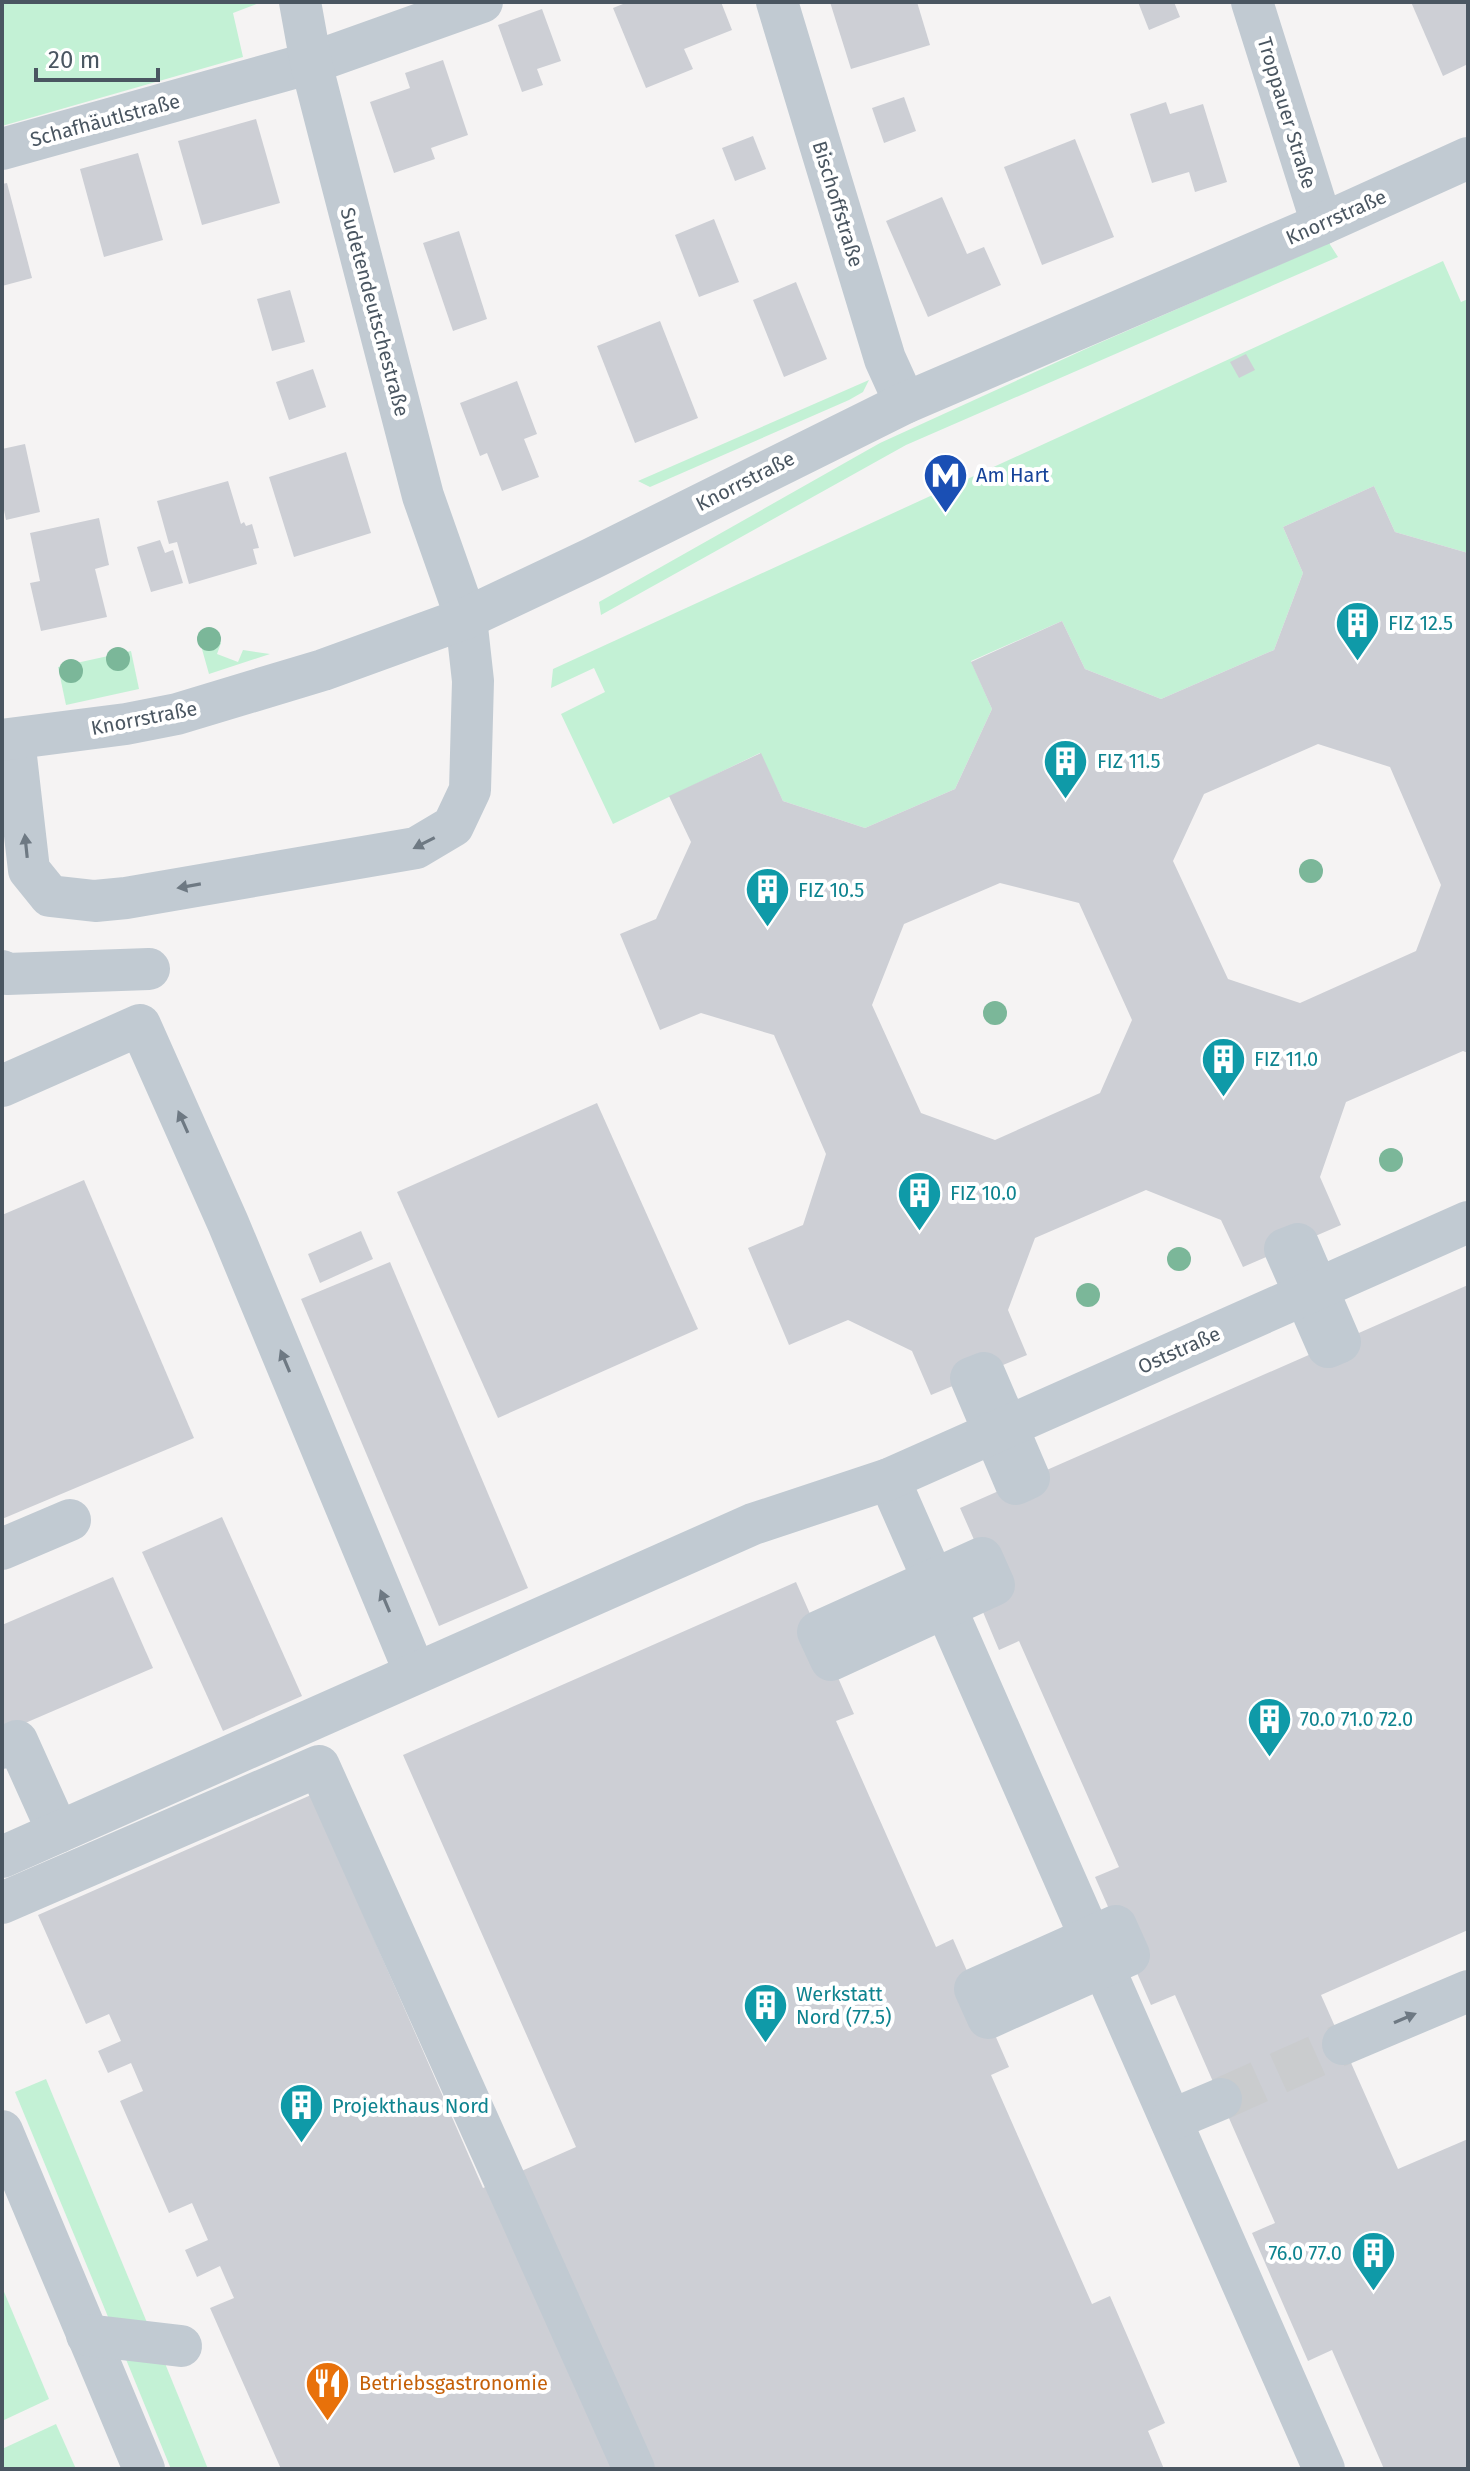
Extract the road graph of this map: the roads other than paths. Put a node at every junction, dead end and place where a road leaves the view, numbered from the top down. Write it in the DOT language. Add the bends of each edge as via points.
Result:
graph roads {
  1 [pos="300,2"];
  2 [pos="482,2"];
  3 [pos="777,2"];
  4 [pos="1252,2"];
  5 [pos="311,63"];
  6 [pos="2,149"];
  7 [pos="1468,158"];
  8 [pos="1322,224"];
  9 [pos="905,403"];
  10 [pos="466,618"];
  11 [pos="8,740"];
  12 [pos="149,969"];
  13 [pos="2,971"];
  14 [pos="2,1086"];
  15 [pos="1468,1222"];
  16 [pos="889,1479"];
  17 [pos="70,1520"];
  18 [pos="2,1549"];
  19 [pos="415,1673"];
  20 [pos="2,1748"];
  21 [pos="58,1832"];
  22 [pos="2,1857"];
  23 [pos="2,1903"];
  24 [pos="1468,1991"];
  25 [pos="1343,2044"];
  26 [pos="1221,2099"];
  27 [pos="1171,2120"];
  28 [pos="2,2131"];
  29 [pos="87,2335"];
  30 [pos="181,2346"];
  31 [pos="144,2469"];
  32 [pos="634,2469"];
  33 [pos="1324,2469"];
  1 -- 5 [label="street, Sudetendeutschestraße"];
  2 -- 5 [label="street, Schafhäutlstraße"];
  3 -- 9 [label="street, Bischoffstraße" via="885,359"];
  4 -- 8 [label="street, Troppauer Straße"];
  5 -- 6 [label="street, Schafhäutlstraße"];
  5 -- 10 [label="street, Sudetendeutschestraße" via="423,496"];
  7 -- 8 [label="street, Knorrstraße"];
  8 -- 9 [label="street, Knorrstraße"];
  9 -- 10 [label="street, Knorrstraße"];
  10 -- 11 [label="street, Knorrstraße" via="323,670 177,714"];
  10 -- 11 [label="street, Sudetendeutschestraße, one-way" via="473,681 470,790 453,826 416,848 126,898 50,896 29,870"];
  12 -- 13 [label="street"];
  19 -- 14 [label="street, one-way" via="140,1025"];
  15 -- 16 [label="street, Oststraße"];
  16 -- 19 [label="street, Oststraße" via="753,1524"];
  16 -- 27 [label="street"];
  17 -- 18 [label="street"];
  19 -- 21 [label="street, Oststraße"];
  20 -- 21 [label="street" via="17,1741"];
  21 -- 22 [label="street, Oststraße"];
  23 -- 32 [label="street" via="319,1766"];
  25 -- 24 [label="street, one-way"];
  26 -- 27 [label="street"];
  27 -- 33 [label="street"];
  28 -- 29 [label="street"];
  29 -- 30 [label="street"];
  29 -- 31 [label="street"];
}
